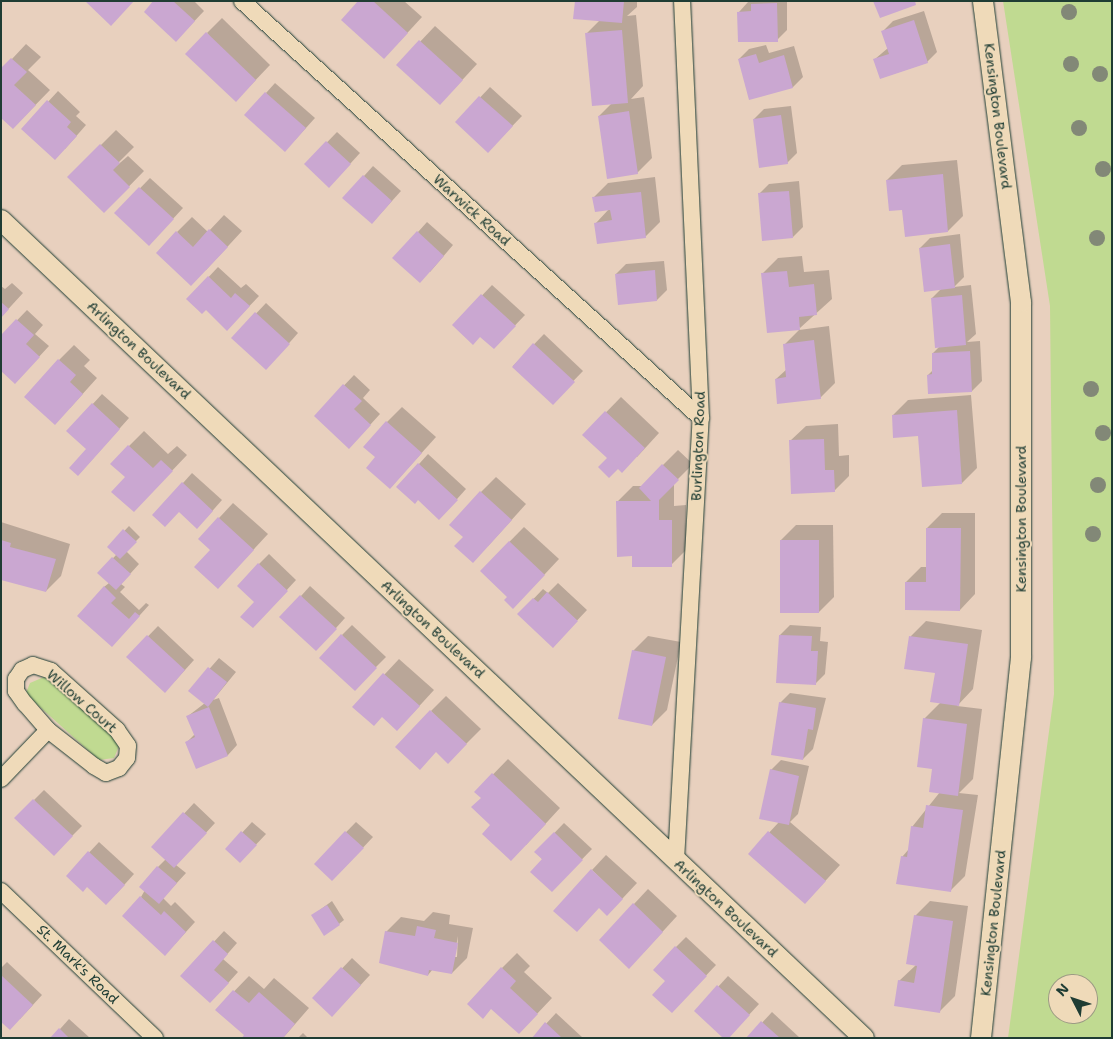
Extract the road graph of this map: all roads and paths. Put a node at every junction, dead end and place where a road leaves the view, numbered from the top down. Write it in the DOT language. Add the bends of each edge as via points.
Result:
graph roads {
  1 [pos="242,1"];
  2 [pos="682,1"];
  3 [pos="983,1"];
  4 [pos="1,220"];
  5 [pos="701,418"];
  6 [pos="48,730"];
  7 [pos="1,779"];
  8 [pos="676,860"];
  9 [pos="1,891"];
  10 [pos="155,1038"];
  11 [pos="864,1038"];
  12 [pos="981,1038"];
  1 -- 5 [label="street, Warwick Road"];
  2 -- 5 [label="street, Burlington Road"];
  3 -- 12 [label="street, Kensington Boulevard" via="1021,302 1021,638"];
  4 -- 8 [label="street, Arlington Boulevard"];
  5 -- 8 [label="street, Burlington Road"];
  6 -- 6 [label="street, Willow Court" via="106,772 119,768 126,758 128,746 117,730 51,671 33,665 19,674 16,691"];
  6 -- 7 [label="street"];
  8 -- 11 [label="street, Arlington Boulevard"];
  9 -- 10 [label="street, St. Mark's Road"];
}
